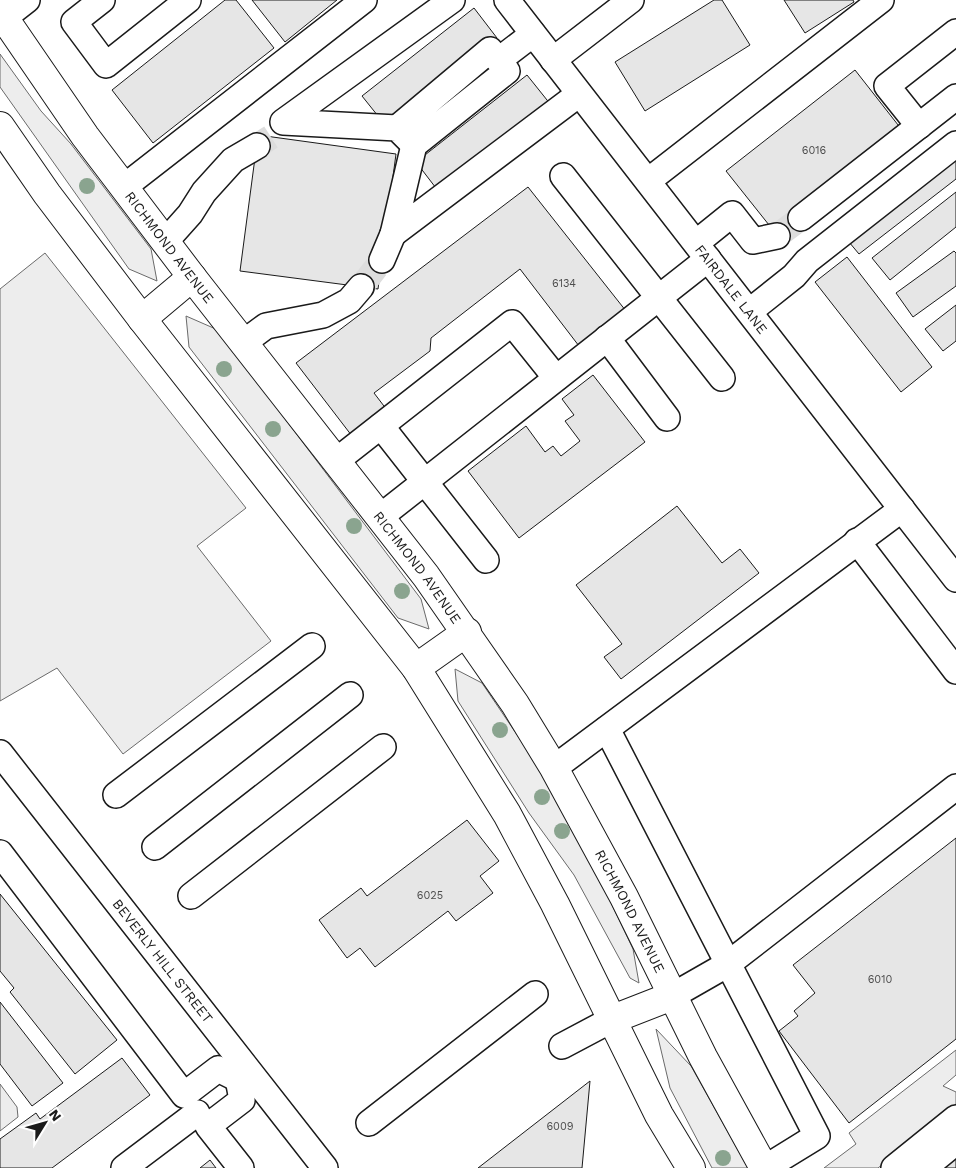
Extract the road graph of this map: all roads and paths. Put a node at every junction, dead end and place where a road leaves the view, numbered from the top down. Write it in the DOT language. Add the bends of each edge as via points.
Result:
graph roads {
  1 [pos="27,0"];
  2 [pos="102,0"];
  3 [pos="188,0"];
  4 [pos="364,0"];
  5 [pos="452,0"];
  6 [pos="507,0"];
  7 [pos="630,0"];
  8 [pos="881,0"];
  9 [pos="2,15"];
  10 [pos="956,32"];
  11 [pos="533,34"];
  12 [pos="552,60"];
  13 [pos="579,94"];
  14 [pos="956,97"];
  15 [pos="918,126"];
  16 [pos="1,131"];
  17 [pos="270,135"];
  18 [pos="406,137"];
  19 [pos="956,144"];
  20 [pos="563,176"];
  21 [pos="648,182"];
  22 [pos="124,187"];
  23 [pos="801,218"];
  24 [pos="393,234"];
  25 [pos="777,236"];
  26 [pos="165,242"];
  27 [pos="702,251"];
  28 [pos="382,260"];
  29 [pos="192,277"];
  30 [pos="361,287"];
  31 [pos="659,297"];
  32 [pos="750,311"];
  33 [pos="142,319"];
  34 [pos="607,338"];
  35 [pos="243,343"];
  36 [pos="556,378"];
  37 [pos="722,378"];
  38 [pos="667,418"];
  39 [pos="382,426"];
  40 [pos="336,461"];
  41 [pos="425,482"];
  42 [pos="902,508"];
  43 [pos="380,517"];
  44 [pos="856,541"];
  45 [pos="486,560"];
  46 [pos="956,579"];
  47 [pos="467,632"];
  48 [pos="312,646"];
  49 [pos="416,668"];
  50 [pos="956,671"];
  51 [pos="350,695"];
  52 [pos="607,729"];
  53 [pos="383,747"];
  54 [pos="0,753"];
  55 [pos="554,768"];
  56 [pos="9,777"];
  57 [pos="956,787"];
  58 [pos="116,794"];
  59 [pos="155,847"];
  60 [pos="0,854"];
  61 [pos="191,896"];
  62 [pos="728,964"];
  63 [pos="535,994"];
  64 [pos="672,996"];
  65 [pos="613,1019"];
  66 [pos="562,1046"];
  67 [pos="243,1075"];
  68 [pos="196,1111"];
  69 [pos="956,1118"];
  70 [pos="369,1123"];
  71 [pos="956,1142"];
  72 [pos="124,1168"];
  73 [pos="241,1168"];
  74 [pos="325,1168"];
  75 [pos="691,1168"];
  76 [pos="765,1168"];
  77 [pos="894,1168"];
  78 [pos="924,1168"];
  1 -- 9 [label="street"];
  2 -- 3 [label="street" via="74,22 106,65"];
  4 -- 22 [label="street"];
  5 -- 17 [label="street"];
  6 -- 11 [label="street, FAIRDALE LANE"];
  7 -- 12 [label="street"];
  8 -- 21 [label="street"];
  9 -- 22 [label="main road, RICHMOND AVENUE"];
  10 -- 15 [label="street" via="887,86"];
  11 -- 12 [label="street, FAIRDALE LANE"];
  11 -- 18 [label="street" via="499,60 490,50"];
  12 -- 13 [label="street, FAIRDALE LANE"];
  13 -- 21 [label="street, FAIRDALE LANE"];
  13 -- 24 [label="street"];
  14 -- 15 [label="street"];
  15 -- 23 [label="street"];
  16 -- 33 [label="main road"];
  17 -- 18 [label="street"];
  17 -- 26 [label="street" via="233,160"];
  18 -- 24 [label="street"];
  19 -- 32 [label="street" via="807,261 794,276"];
  20 -- 31 [label="street"];
  21 -- 27 [label="street, FAIRDALE LANE"];
  22 -- 26 [label="main road, RICHMOND AVENUE"];
  24 -- 28 [label="street"];
  25 -- 27 [label="street" via="753,241 732,214"];
  26 -- 29 [label="main road, RICHMOND AVENUE"];
  27 -- 31 [label="street"];
  27 -- 32 [label="street, FAIRDALE LANE"];
  29 -- 33 [label="main road"];
  29 -- 35 [label="main road, RICHMOND AVENUE"];
  30 -- 35 [label="street" via="349,301 323,314 266,326"];
  31 -- 34 [label="street"];
  31 -- 37 [label="street"];
  32 -- 42 [label="street, FAIRDALE LANE"];
  33 -- 49 [label="main road"];
  34 -- 36 [label="street"];
  34 -- 38 [label="street"];
  35 -- 40 [label="main road, RICHMOND AVENUE"];
  36 -- 39 [label="street" via="512,323"];
  36 -- 41 [label="street"];
  39 -- 40 [label="street"];
  39 -- 41 [label="street"];
  40 -- 43 [label="main road, RICHMOND AVENUE"];
  41 -- 43 [label="street"];
  41 -- 45 [label="street"];
  42 -- 44 [label="street"];
  42 -- 46 [label="street, FAIRDALE LANE"];
  43 -- 47 [label="main road, RICHMOND AVENUE"];
  44 -- 50 [label="street"];
  44 -- 52 [label="street"];
  47 -- 49 [label="main road"];
  47 -- 55 [label="main road, RICHMOND AVENUE"];
  48 -- 58 [label="street"];
  49 -- 65 [label="main road" via="507,814"];
  51 -- 59 [label="street"];
  52 -- 55 [label="street"];
  52 -- 62 [label="street"];
  53 -- 61 [label="street"];
  54 -- 56 [label="street, BEVERLY HILL STREET"];
  55 -- 64 [label="main road, RICHMOND AVENUE" via="624,897"];
  56 -- 67 [label="street, BEVERLY HILL STREET"];
  57 -- 62 [label="street"];
  60 -- 68 [label="street"];
  62 -- 64 [label="street"];
  62 -- 76 [label="street" via="817,1136"];
  63 -- 70 [label="street"];
  64 -- 65 [label="main road"];
  64 -- 76 [label="main road, RICHMOND AVENUE"];
  65 -- 66 [label="street"];
  65 -- 75 [label="main road" via="659,1115"];
  67 -- 68 [label="street" via="242,1100"];
  67 -- 68 [label="street" via="218,1069"];
  67 -- 74 [label="street, BEVERLY HILL STREET"];
  68 -- 72 [label="street"];
  68 -- 73 [label="street"];
  69 -- 77 [label="street"];
  71 -- 78 [label="street"];
}
